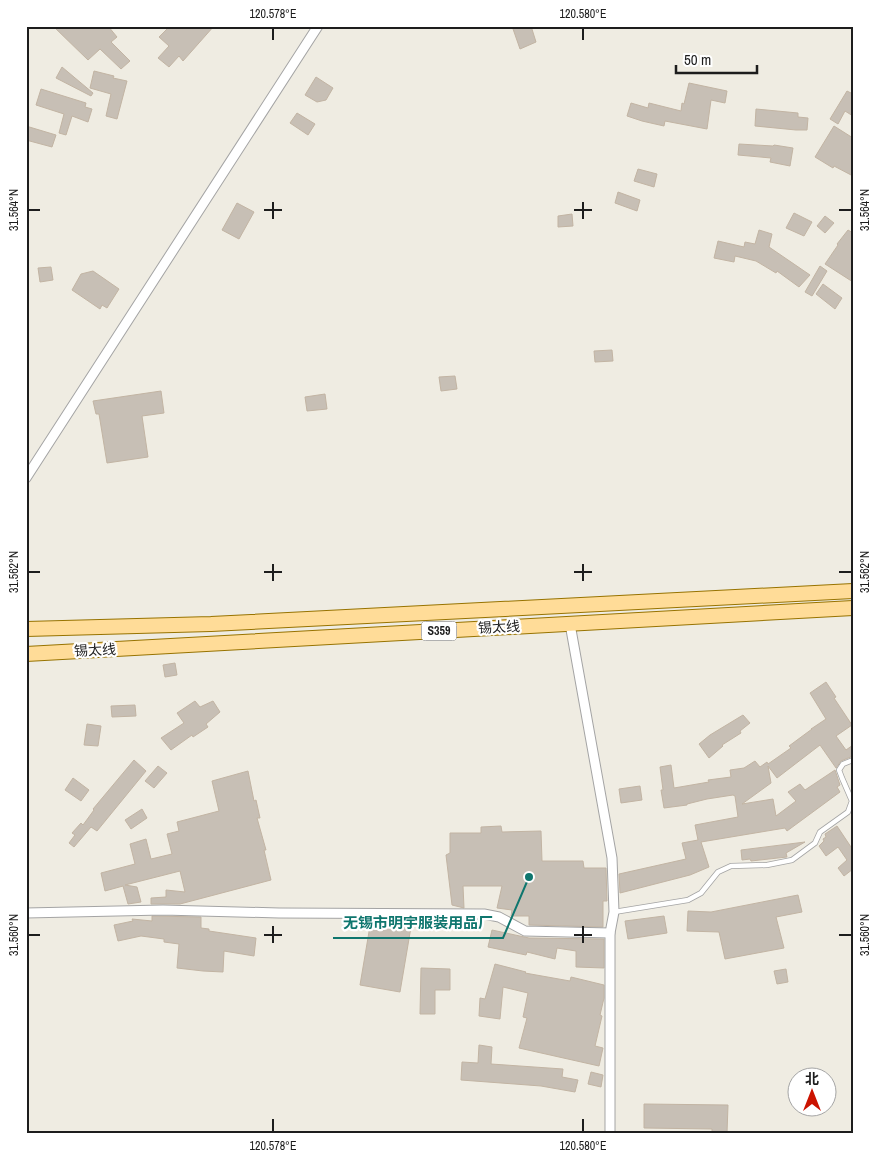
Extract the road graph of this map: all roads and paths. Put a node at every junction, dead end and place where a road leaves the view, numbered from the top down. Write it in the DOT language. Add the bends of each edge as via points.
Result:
graph roads {
  1 [pos="318,26"];
  2 [pos="26,478"];
  3 [pos="853,591"];
  4 [pos="853,608"];
  5 [pos="570,624"];
  6 [pos="26,629"];
  7 [pos="26,654"];
  8 [pos="853,760"];
  9 [pos="614,912"];
  10 [pos="26,913"];
  11 [pos="610,933"];
  12 [pos="610,1133"];
  1 -- 2 [label="street"];
  3 -- 6 [label="main road, 锡太线 / S359" via="211,624"];
  4 -- 5 [label="main road, 锡太线 / S359"];
  5 -- 7 [label="main road, 锡太线 / S359"];
  5 -- 9 [label="street" via="612,858"];
  8 -- 9 [label="lane" via="843,764 839,770 852,801 848,812 820,832 815,842 792,860 768,865 731,866 718,872 701,893 688,900"];
  9 -- 11 [label="street"];
  10 -- 11 [label="street" via="163,910 484,914 499,917 525,931"];
  11 -- 12 [label="street"];
}
